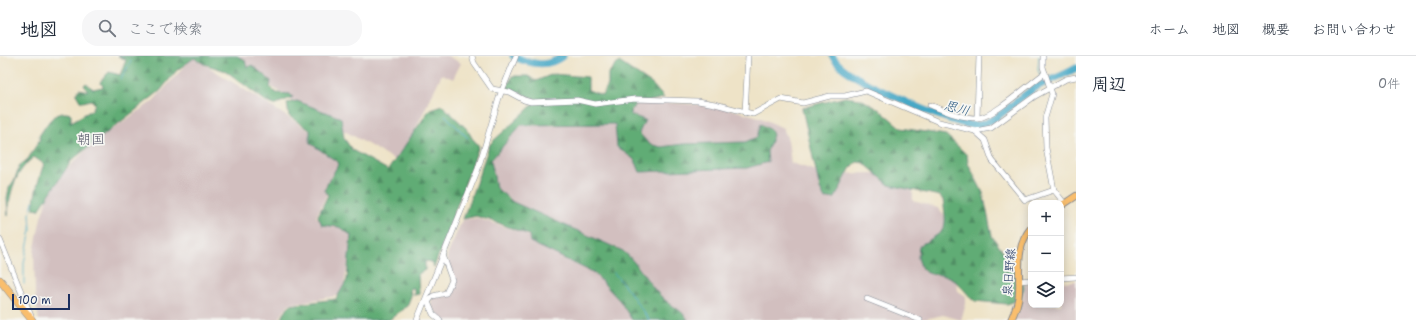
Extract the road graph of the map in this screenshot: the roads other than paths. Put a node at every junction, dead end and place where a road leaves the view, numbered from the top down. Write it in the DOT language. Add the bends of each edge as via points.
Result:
graph roads {
  1 [pos="472,56"];
  2 [pos="516,56"];
  3 [pos="748,56"];
  4 [pos="979,56"];
  5 [pos="1043,56"];
  6 [pos="1045,74"];
  7 [pos="1076,77"];
  8 [pos="1051,87"];
  9 [pos="501,91"];
  10 [pos="930,105"];
  11 [pos="745,113"];
  12 [pos="977,118"];
  13 [pos="975,131"];
  14 [pos="1054,190"];
  15 [pos="1076,196"];
  16 [pos="1060,200"];
  17 [pos="1064,204"];
  18 [pos="1028,234"];
  19 [pos="0,240"];
  20 [pos="443,255"];
  21 [pos="1076,277"];
  22 [pos="1064,278"];
  23 [pos="0,280"];
  24 [pos="1028,280"];
  25 [pos="1019,281"];
  26 [pos="867,299"];
  27 [pos="426,301"];
  28 [pos="32,320"];
  29 [pos="417,320"];
  30 [pos="440,320"];
  31 [pos="920,320"];
  32 [pos="1012,320"];
  1 -- 9 [label="street" via="492,89"];
  2 -- 9 [label="street"];
  3 -- 11 [label="street"];
  4 -- 12 [label="street"];
  5 -- 6 [label="street"];
  6 -- 8 [label="street"];
  6 -- 12 [label="street" via="999,108"];
  7 -- 8 [label="street"];
  8 -- 13 [label="street" via="992,128"];
  8 -- 14 [label="street" via="1052,94 1045,118 1046,148"];
  9 -- 11 [label="street" via="531,102 577,100 595,104 648,99 715,104"];
  9 -- 20 [label="street" via="478,169"];
  10 -- 12 [label="street" via="961,116"];
  11 -- 13 [label="street" via="753,114 781,99 803,102 866,92 939,122"];
  13 -- 14 [label="street" via="985,140 992,160 1025,200"];
  14 -- 16 [label="street"];
  15 -- 17 [label="main road"];
  18 -- 25 [label="main road, 泉日野線" via="1021,249"];
  19 -- 28 [label="street"];
  20 -- 27 [label="street"];
  20 -- 27 [label="street" via="452,280 446,293 433,296"];
  21 -- 22 [label="street"];
  23 -- 28 [label="highway"];
  24 -- 25 [label="street"];
  25 -- 32 [label="main road, 泉日野線" via="1018,299"];
  26 -- 31 [label="street"];
  27 -- 29 [label="street"];
  27 -- 30 [label="street" via="433,314"];
}
